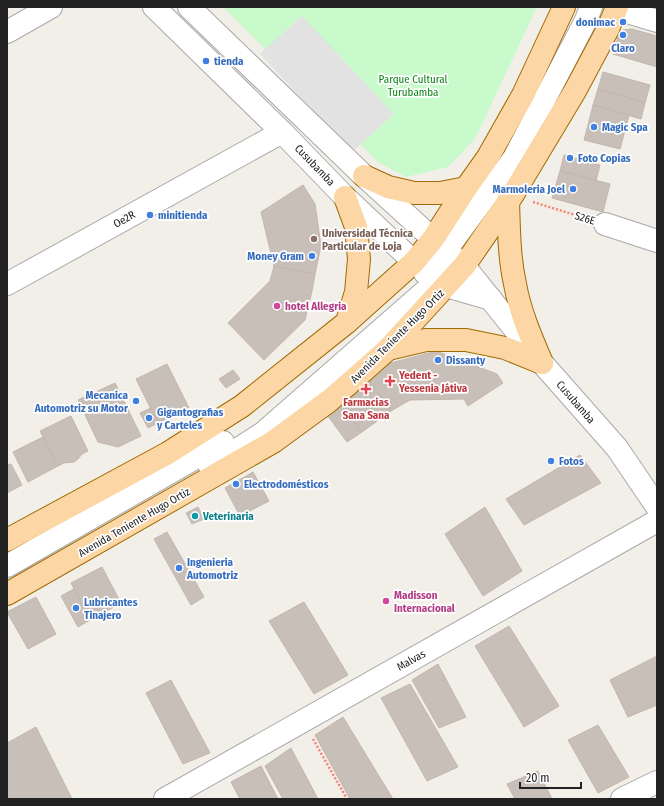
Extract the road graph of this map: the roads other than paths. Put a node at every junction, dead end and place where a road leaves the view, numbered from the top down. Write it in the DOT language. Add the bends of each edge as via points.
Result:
graph roads {
  1 [pos="51,7"];
  2 [pos="154,7"];
  3 [pos="189,7"];
  4 [pos="564,7"];
  5 [pos="591,7"];
  6 [pos="613,8"];
  7 [pos="657,21"];
  8 [pos="7,32"];
  9 [pos="282,132"];
  10 [pos="364,176"];
  11 [pos="466,188"];
  12 [pos="345,197"];
  13 [pos="510,198"];
  14 [pos="605,224"];
  15 [pos="657,241"];
  16 [pos="450,253"];
  17 [pos="431,275"];
  18 [pos="7,284"];
  19 [pos="491,299"];
  20 [pos="346,323"];
  21 [pos="388,349"];
  22 [pos="542,363"];
  23 [pos="657,507"];
  24 [pos="657,521"];
  25 [pos="7,540"];
  26 [pos="7,566"];
  27 [pos="7,582"];
  28 [pos="7,594"];
  29 [pos="657,782"];
  30 [pos="165,799"];
  31 [pos="622,799"];
  1 -- 8 [label="street"];
  2 -- 9 [label="street, Cusubamba"];
  3 -- 10 [label="street, Cusubamba"];
  4 -- 11 [label="main road, Avenida Teniente Hugo Ortiz" via="523,95 488,157"];
  5 -- 16 [label="street" via="514,158"];
  6 -- 7 [label="street"];
  6 -- 13 [label="main road, Avenida Teniente Hugo Ortiz" via="608,29 575,91"];
  6 -- 16 [label="street" via="599,26 525,165"];
  9 -- 12 [label="street, Cusubamba"];
  9 -- 18 [label="street, Oe2R"];
  10 -- 11 [label="main road" via="388,187 414,193 440,193"];
  10 -- 16 [label="street, Cusubamba"];
  11 -- 16 [label="main road, Avenida Teniente Hugo Ortiz"];
  12 -- 17 [label="street, Cusubamba"];
  12 -- 20 [label="main road" via="356,227 359,260 356,292"];
  13 -- 16 [label="main road, Avenida Teniente Hugo Ortiz"];
  13 -- 22 [label="main road" via="509,243 515,284 526,324"];
  14 -- 15 [label="street, S26E"];
  16 -- 17 [label="main road, Avenida Teniente Hugo Ortiz"];
  16 -- 17 [label="main road, Avenida Teniente Hugo Ortiz"];
  16 -- 19 [label="street, Cusubamba"];
  17 -- 19 [label="street, Cusubamba"];
  17 -- 20 [label="main road, Avenida Teniente Hugo Ortiz"];
  17 -- 21 [label="main road, Avenida Teniente Hugo Ortiz"];
  17 -- 26 [label="street" via="255,422 211,450"];
  17 -- 27 [label="street" via="263,433 218,462"];
  19 -- 22 [label="street, Cusubamba"];
  20 -- 25 [label="main road, Avenida Teniente Hugo Ortiz" via="242,406 168,453"];
  21 -- 22 [label="main road" via="426,340 466,340 505,348"];
  21 -- 28 [label="main road, Avenida Teniente Hugo Ortiz" via="329,401 273,442"];
  22 -- 23 [label="street, Cusubamba" via="617,448"];
  24 -- 30 [label="street, Malvas"];
  29 -- 31 [label="street"];
}
